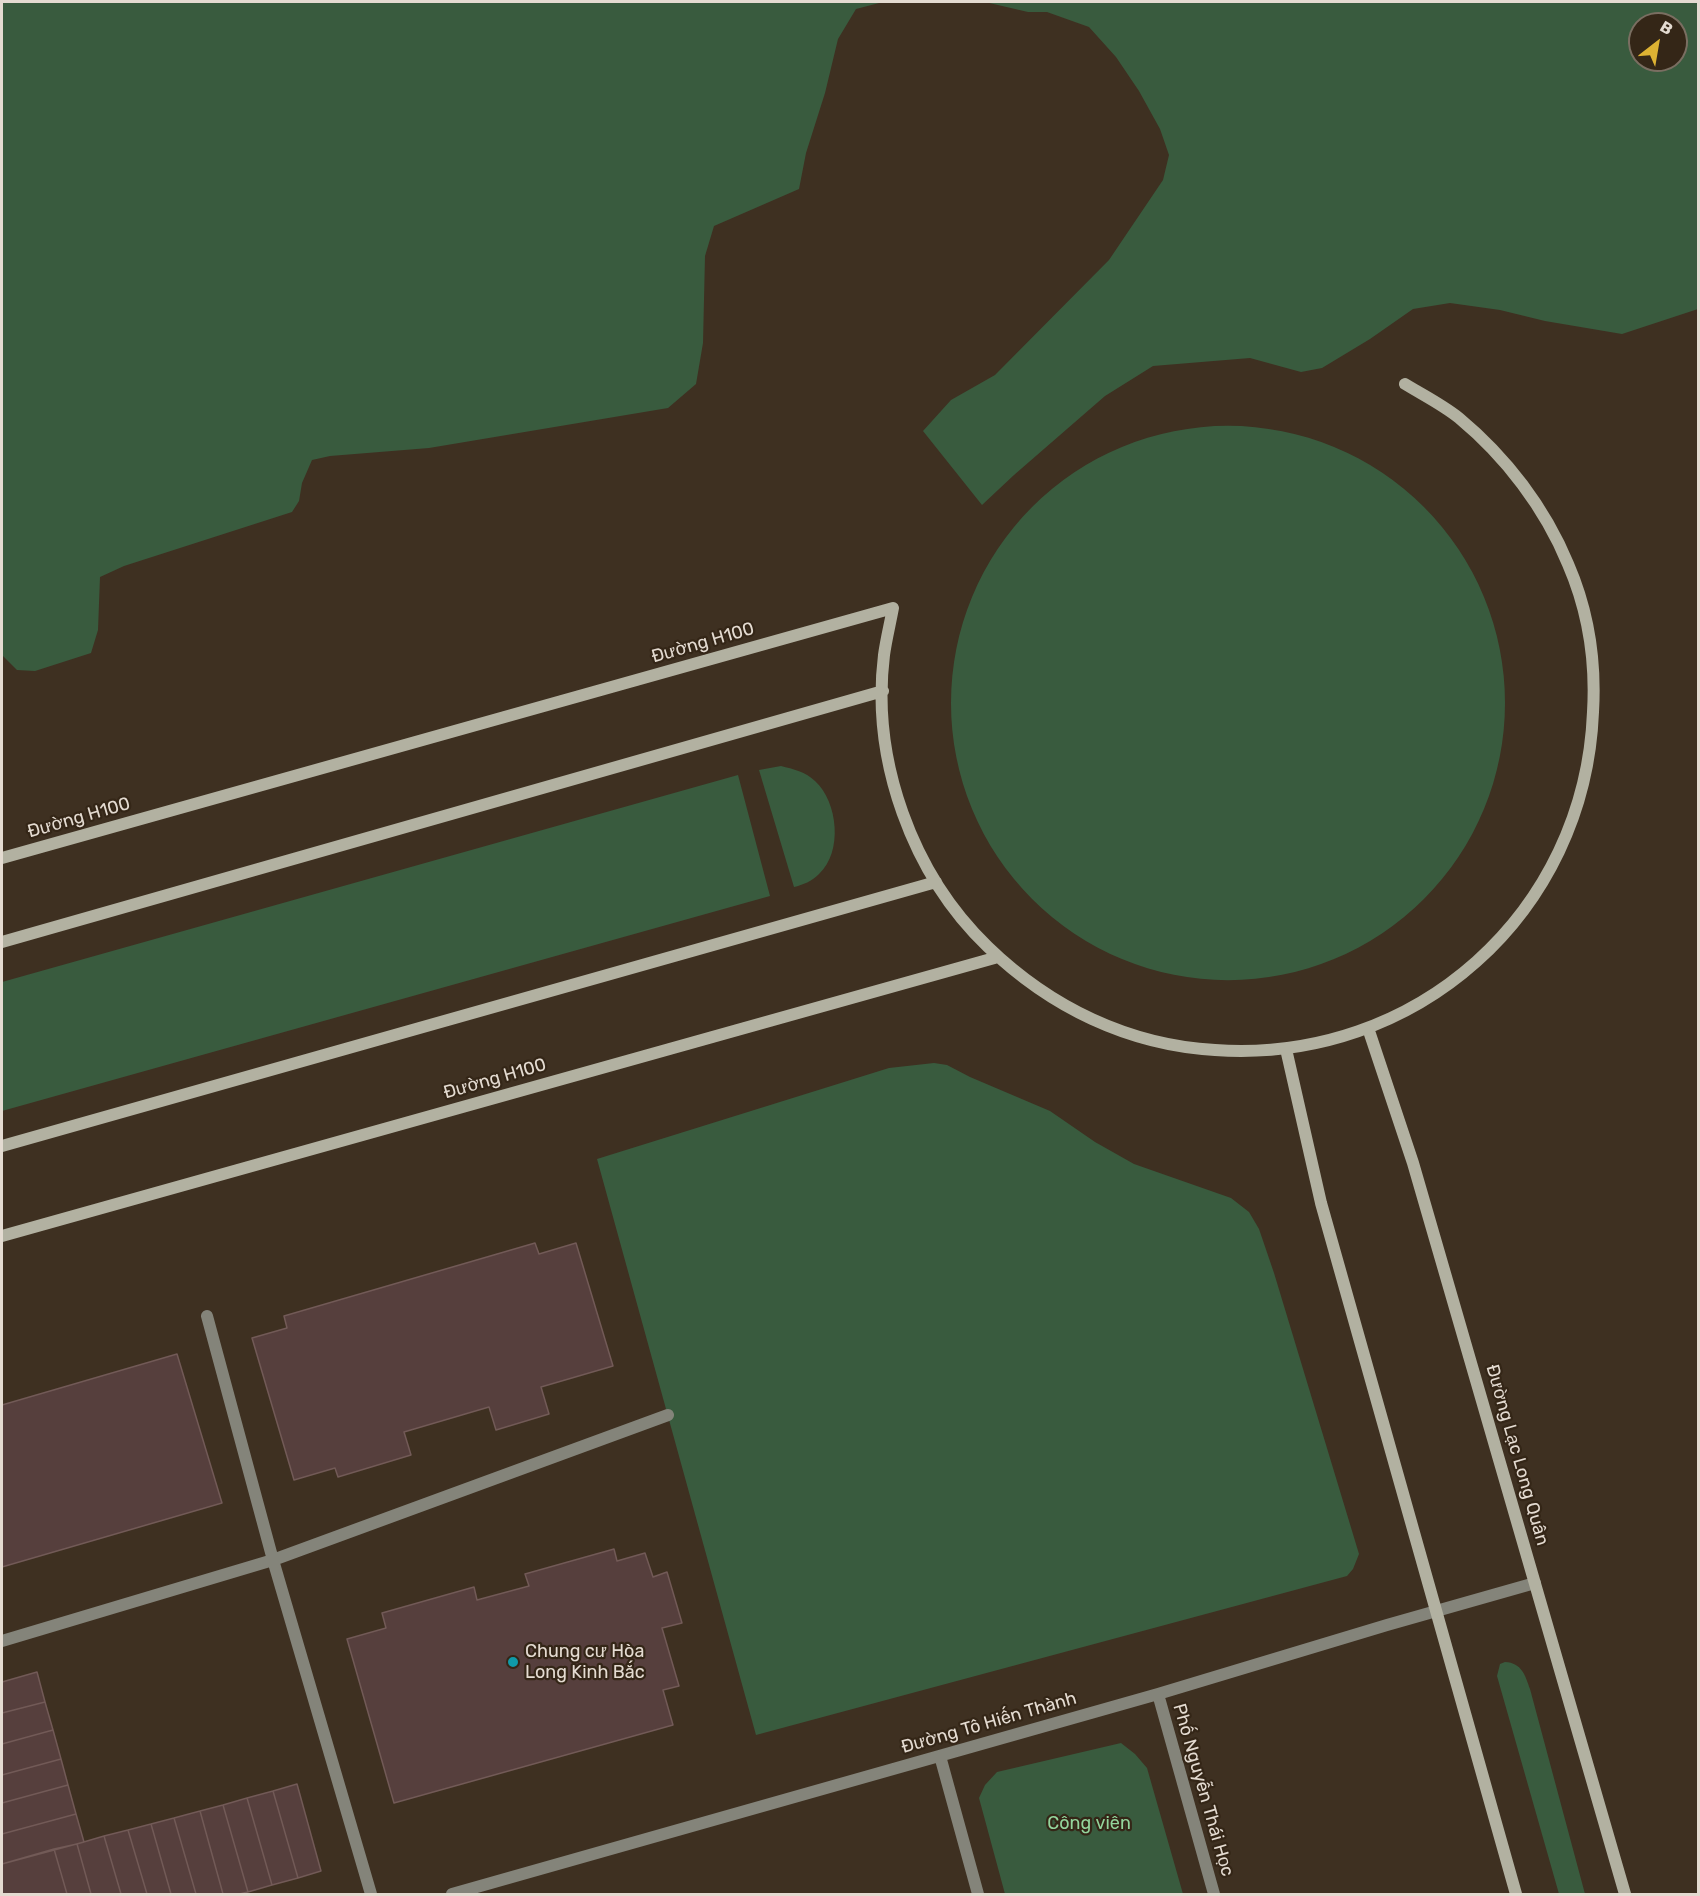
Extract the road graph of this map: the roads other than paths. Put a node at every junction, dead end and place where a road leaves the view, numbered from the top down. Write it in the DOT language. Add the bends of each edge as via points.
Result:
graph roads {
  1 [pos="1405,384"];
  2 [pos="883,691"];
  3 [pos="2,858"];
  4 [pos="936,882"];
  5 [pos="2,942"];
  6 [pos="998,957"];
  7 [pos="1368,1028"];
  8 [pos="1287,1049"];
  9 [pos="2,1146"];
  10 [pos="2,1236"];
  11 [pos="207,1316"];
  12 [pos="669,1415"];
  13 [pos="273,1560"];
  14 [pos="1535,1583"];
  15 [pos="1435,1612"];
  16 [pos="2,1641"];
  17 [pos="1158,1694"];
  18 [pos="940,1756"];
  19 [pos="371,1894"];
  20 [pos="452,1894"];
  21 [pos="978,1894"];
  22 [pos="1214,1894"];
  23 [pos="1516,1894"];
  24 [pos="1625,1894"];
  1 -- 7 [label="main road" via="1458,417 1503,459 1540,509 1568,564 1587,623 1595,684 1592,746 1579,806 1555,862 1521,915 1480,960 1431,997"];
  2 -- 3 [label="main road, Đường H100" via="884,657 893,608"];
  2 -- 4 [label="main road" via="887,757 900,805"];
  2 -- 5 [label="main road"];
  4 -- 6 [label="main road" via="975,934"];
  4 -- 9 [label="main road"];
  6 -- 8 [label="main road" via="1051,998 1096,1022 1143,1039 1192,1049"];
  6 -- 10 [label="main road, Đường H100"];
  7 -- 8 [label="main road"];
  7 -- 14 [label="main road, Đường Lạc Long Quân" via="1413,1163"];
  8 -- 15 [label="main road" via="1320,1203"];
  11 -- 13 [label="street"];
  12 -- 13 [label="street"];
  13 -- 16 [label="street"];
  13 -- 19 [label="street"];
  14 -- 15 [label="street, Đường Tô Hiến Thành"];
  14 -- 24 [label="main road, Đường Lạc Long Quân"];
  15 -- 17 [label="street, Đường Tô Hiến Thành"];
  15 -- 23 [label="main road"];
  17 -- 18 [label="street, Đường Tô Hiến Thành"];
  17 -- 22 [label="street, Phố Nguyễn Thái Học"];
  18 -- 20 [label="street, Đường Tô Hiến Thành"];
  18 -- 21 [label="street"];
}
